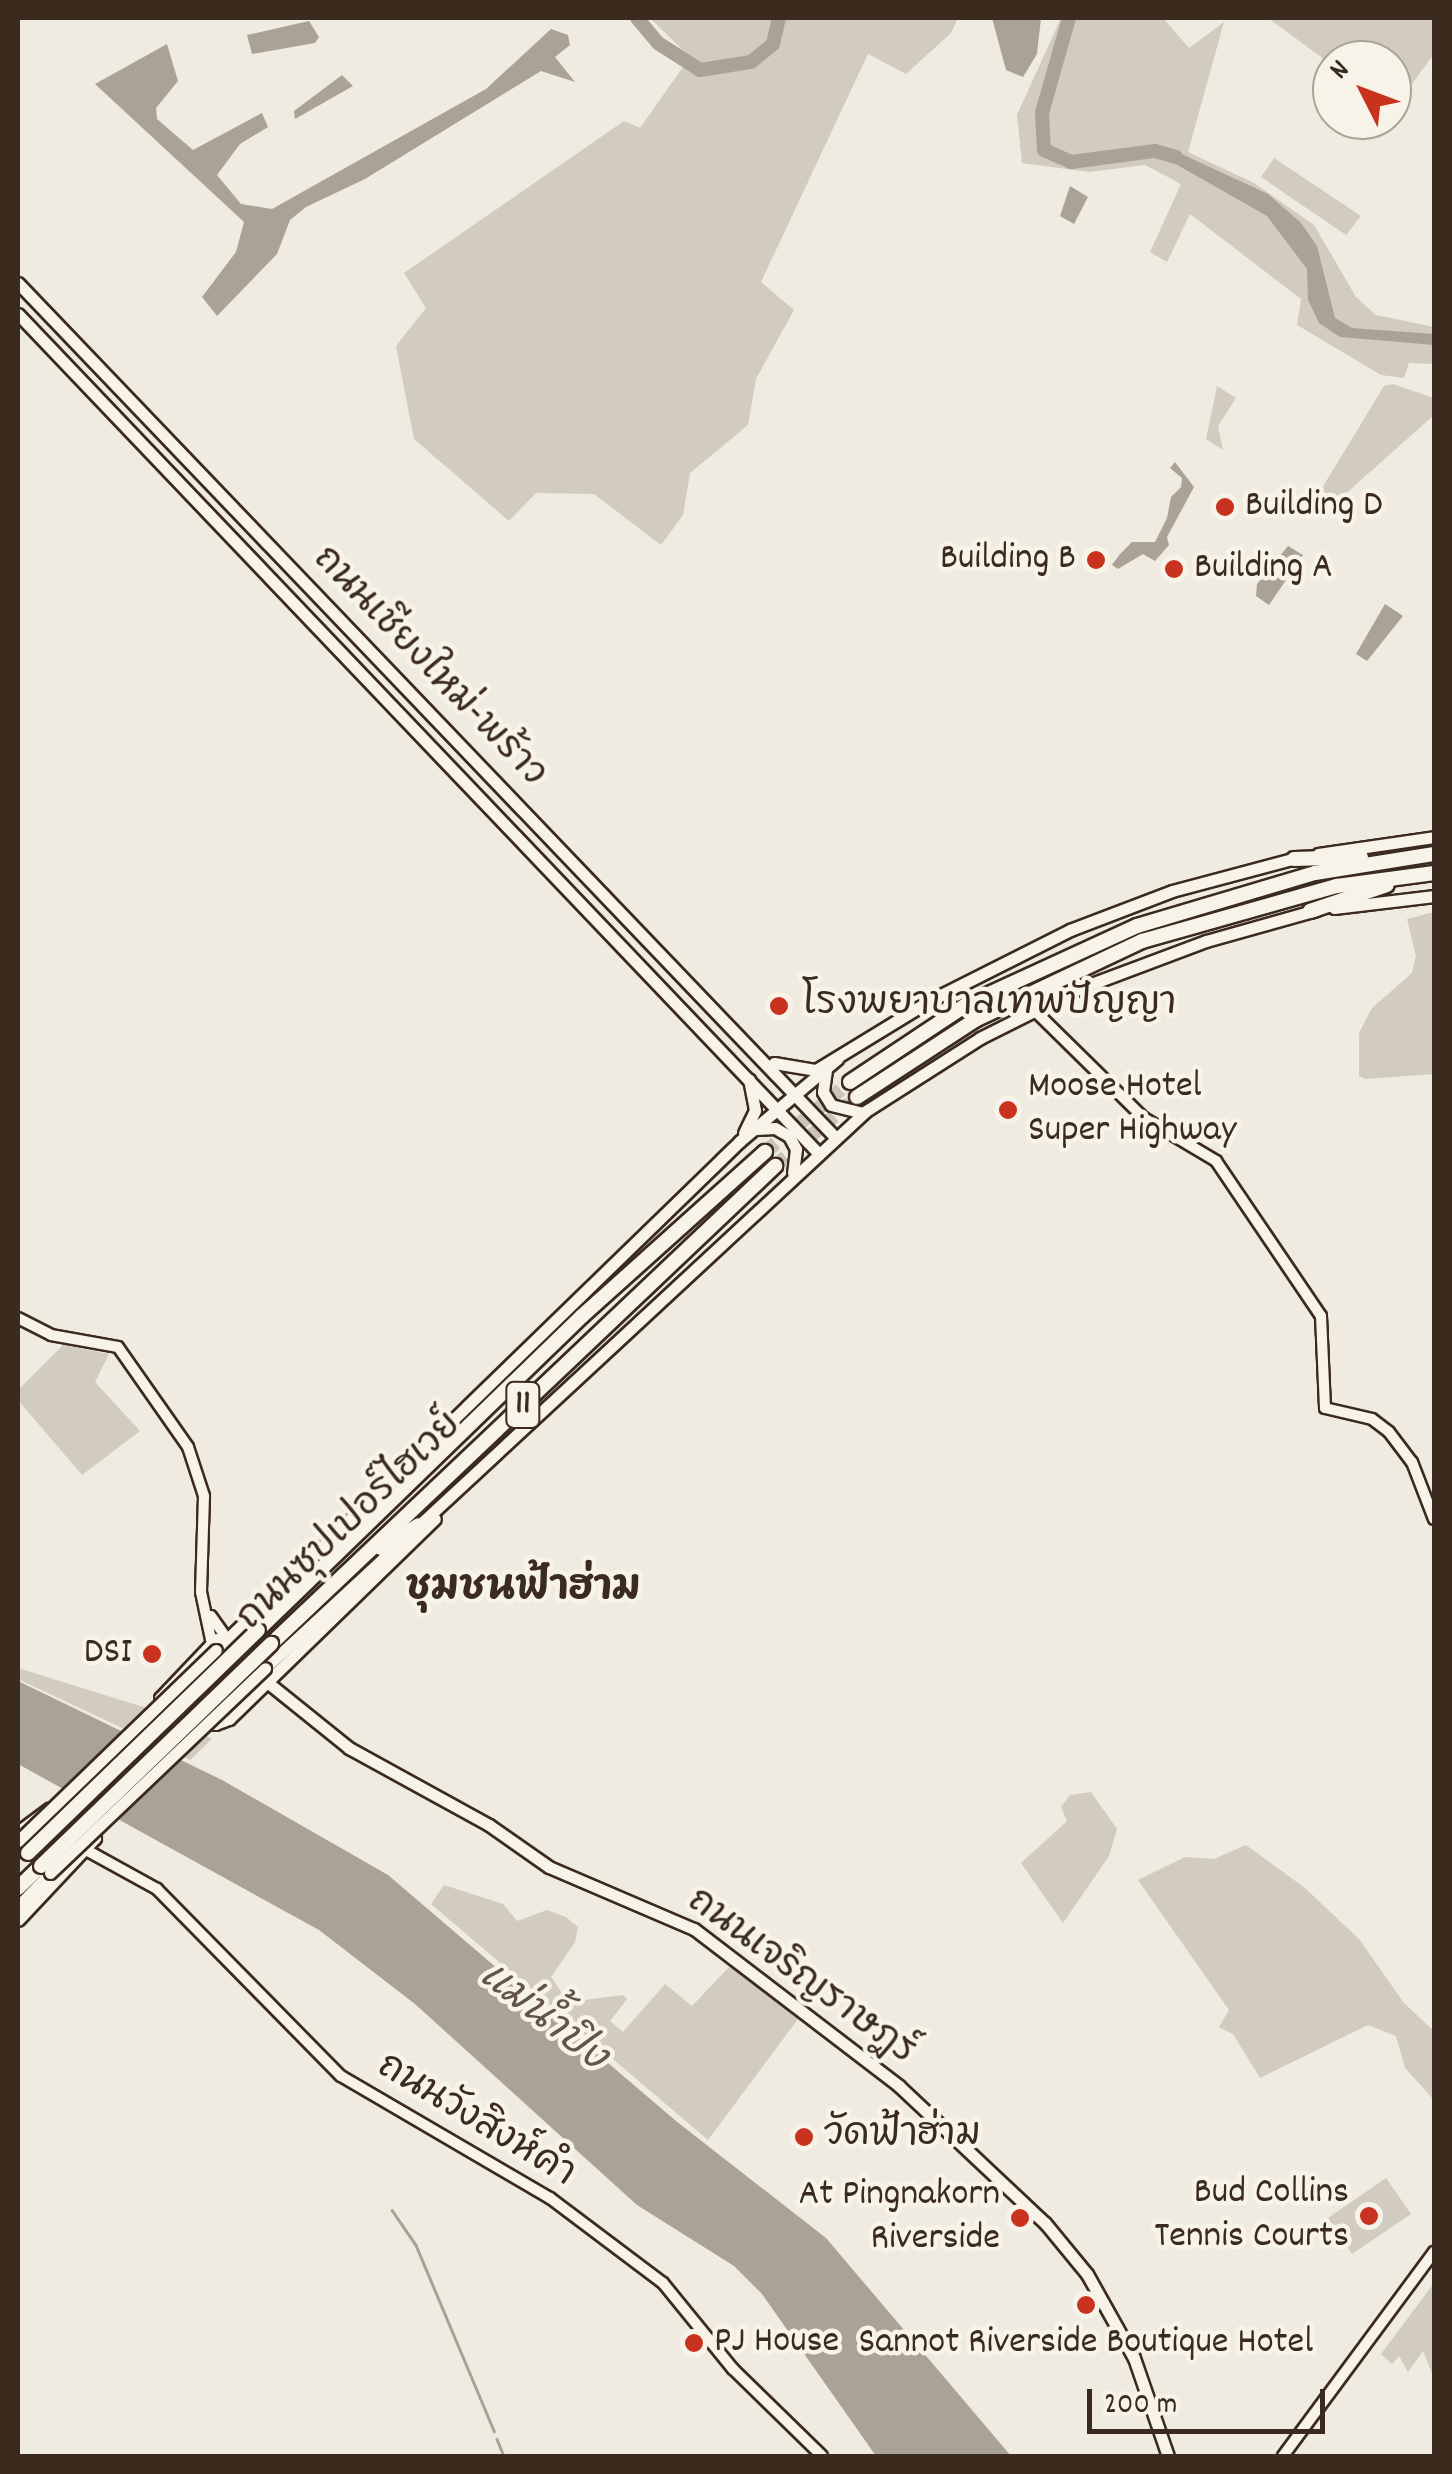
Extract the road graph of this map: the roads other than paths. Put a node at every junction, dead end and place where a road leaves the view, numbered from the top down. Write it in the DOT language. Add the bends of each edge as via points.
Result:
graph roads {
  1 [pos="18,283"];
  2 [pos="18,314"];
  3 [pos="518,806"];
  4 [pos="503,821"];
  5 [pos="1434,837"];
  6 [pos="1434,854"];
  7 [pos="1407,856"];
  8 [pos="1294,859"];
  9 [pos="1428,874"];
  10 [pos="1434,896"];
  11 [pos="1310,911"];
  12 [pos="1034,1010"];
  13 [pos="766,1059"];
  14 [pos="835,1061"];
  15 [pos="744,1071"];
  16 [pos="850,1082"];
  17 [pos="796,1093"];
  18 [pos="858,1097"];
  19 [pos="779,1108"];
  20 [pos="866,1111"];
  21 [pos="752,1130"];
  22 [pos="835,1137"];
  23 [pos="740,1141"];
  24 [pos="765,1152"];
  25 [pos="818,1152"];
  26 [pos="775,1166"];
  27 [pos="793,1174"];
  28 [pos="18,1318"];
  29 [pos="424,1444"];
  30 [pos="390,1479"];
  31 [pos="455,1492"];
  32 [pos="1434,1520"];
  33 [pos="420,1525"];
  34 [pos="362,1526"];
  35 [pos="359,1561"];
  36 [pos="207,1611"];
  37 [pos="222,1633"];
  38 [pos="214,1647"];
  39 [pos="266,1675"];
  40 [pos="18,1832"];
  41 [pos="88,1851"];
  42 [pos="21,1852"];
  43 [pos="45,1870"];
  44 [pos="18,1888"];
  45 [pos="18,1906"];
  46 [pos="18,1920"];
  47 [pos="1434,2252"];
  48 [pos="822,2456"];
  49 [pos="1168,2456"];
  50 [pos="1283,2456"];
  1 -- 3 [label="main road, ถนนเชียงใหม่-พร้าว"];
  2 -- 4 [label="main road, ถนนเชียงใหม่-พร้าว"];
  3 -- 4 [label="main road"];
  3 -- 13 [label="main road, ถนนเชียงใหม่-พร้าว"];
  4 -- 15 [label="main road, ถนนเชียงใหม่-พร้าว"];
  5 -- 8 [label="main road"];
  6 -- 7 [label="highway"];
  7 -- 8 [label="highway"];
  7 -- 16 [label="highway" via="1316,872 1137,926 969,1003"];
  8 -- 14 [label="main road" via="1172,891 1056,936 929,1002"];
  9 -- 11 [label="highway"];
  9 -- 18 [label="highway" via="1338,886 1142,941 989,1013"];
  10 -- 11 [label="main road"];
  11 -- 12 [label="main road" via="1164,955"];
  12 -- 20 [label="main road"];
  12 -- 32 [label="street" via="1144,1118 1216,1161 1321,1316 1325,1408 1372,1419 1390,1432 1412,1462"];
  13 -- 14 [label="main road" via="798,1072"];
  13 -- 17 [label="main road, ถนนเชียงใหม่-พร้าว"];
  14 -- 17 [label="main road"];
  14 -- 20 [label="main road" via="823,1080 826,1099 844,1114"];
  15 -- 19 [label="main road, ถนนเชียงใหม่-พร้าว"];
  15 -- 23 [label="main road" via="756,1106"];
  17 -- 19 [label="main road"];
  17 -- 22 [label="main road, ถนนเชียงใหม่-พร้าว"];
  19 -- 21 [label="main road"];
  19 -- 25 [label="main road, ถนนเชียงใหม่-พร้าว"];
  20 -- 22 [label="main road"];
  21 -- 23 [label="main road"];
  21 -- 27 [label="main road" via="768,1126 788,1136 797,1157"];
  22 -- 25 [label="main road"];
  23 -- 29 [label="main road"];
  24 -- 34 [label="highway, ถนนซุปเปอร์ไฮเวย์ / 11"];
  25 -- 27 [label="main road"];
  26 -- 35 [label="highway, ถนนซุปเปอร์ไฮเวย์ / 11"];
  27 -- 31 [label="main road"];
  28 -- 36 [label="street" via="52,1336 118,1346 152,1388 200,1472 200,1592"];
  29 -- 30 [label="main road"];
  29 -- 37 [label="main road" via="395,1464"];
  30 -- 34 [label="highway"];
  30 -- 38 [label="main road"];
  31 -- 33 [label="main road"];
  31 -- 39 [label="main road" via="415,1542"];
  33 -- 35 [label="highway"];
  33 -- 39 [label="main road"];
  34 -- 42 [label="highway, ถนนซุปเปอร์ไฮเวย์ / 11, bridge"];
  35 -- 43 [label="highway, ถนนซุปเปอร์ไฮเวย์ / 11, bridge"];
  36 -- 37 [label="street"];
  36 -- 38 [label="street"];
  37 -- 38 [label="main road"];
  38 -- 39 [label="main road" via="161,1702 215,1724"];
  38 -- 42 [label="main road, bridge"];
  39 -- 43 [label="main road, bridge"];
  39 -- 49 [label="main road, ถนนเจริญราษฎร์" via="350,1748 490,1825 549,1867 694,1930 899,2086 1033,2212 1088,2274 1134,2358"];
  40 -- 41 [label="main road" via="50,1809 90,1829 96,1838"];
  41 -- 46 [label="main road"];
  41 -- 48 [label="street, ถนนวังสิงห์คำ" via="157,1889 341,2076 550,2198 663,2283 733,2369"];
  43 -- 44 [label="highway, ถนนซุปเปอร์ไฮเวย์ / 11"];
  43 -- 45 [label="main road"];
  47 -- 50 [label="street"];
}
